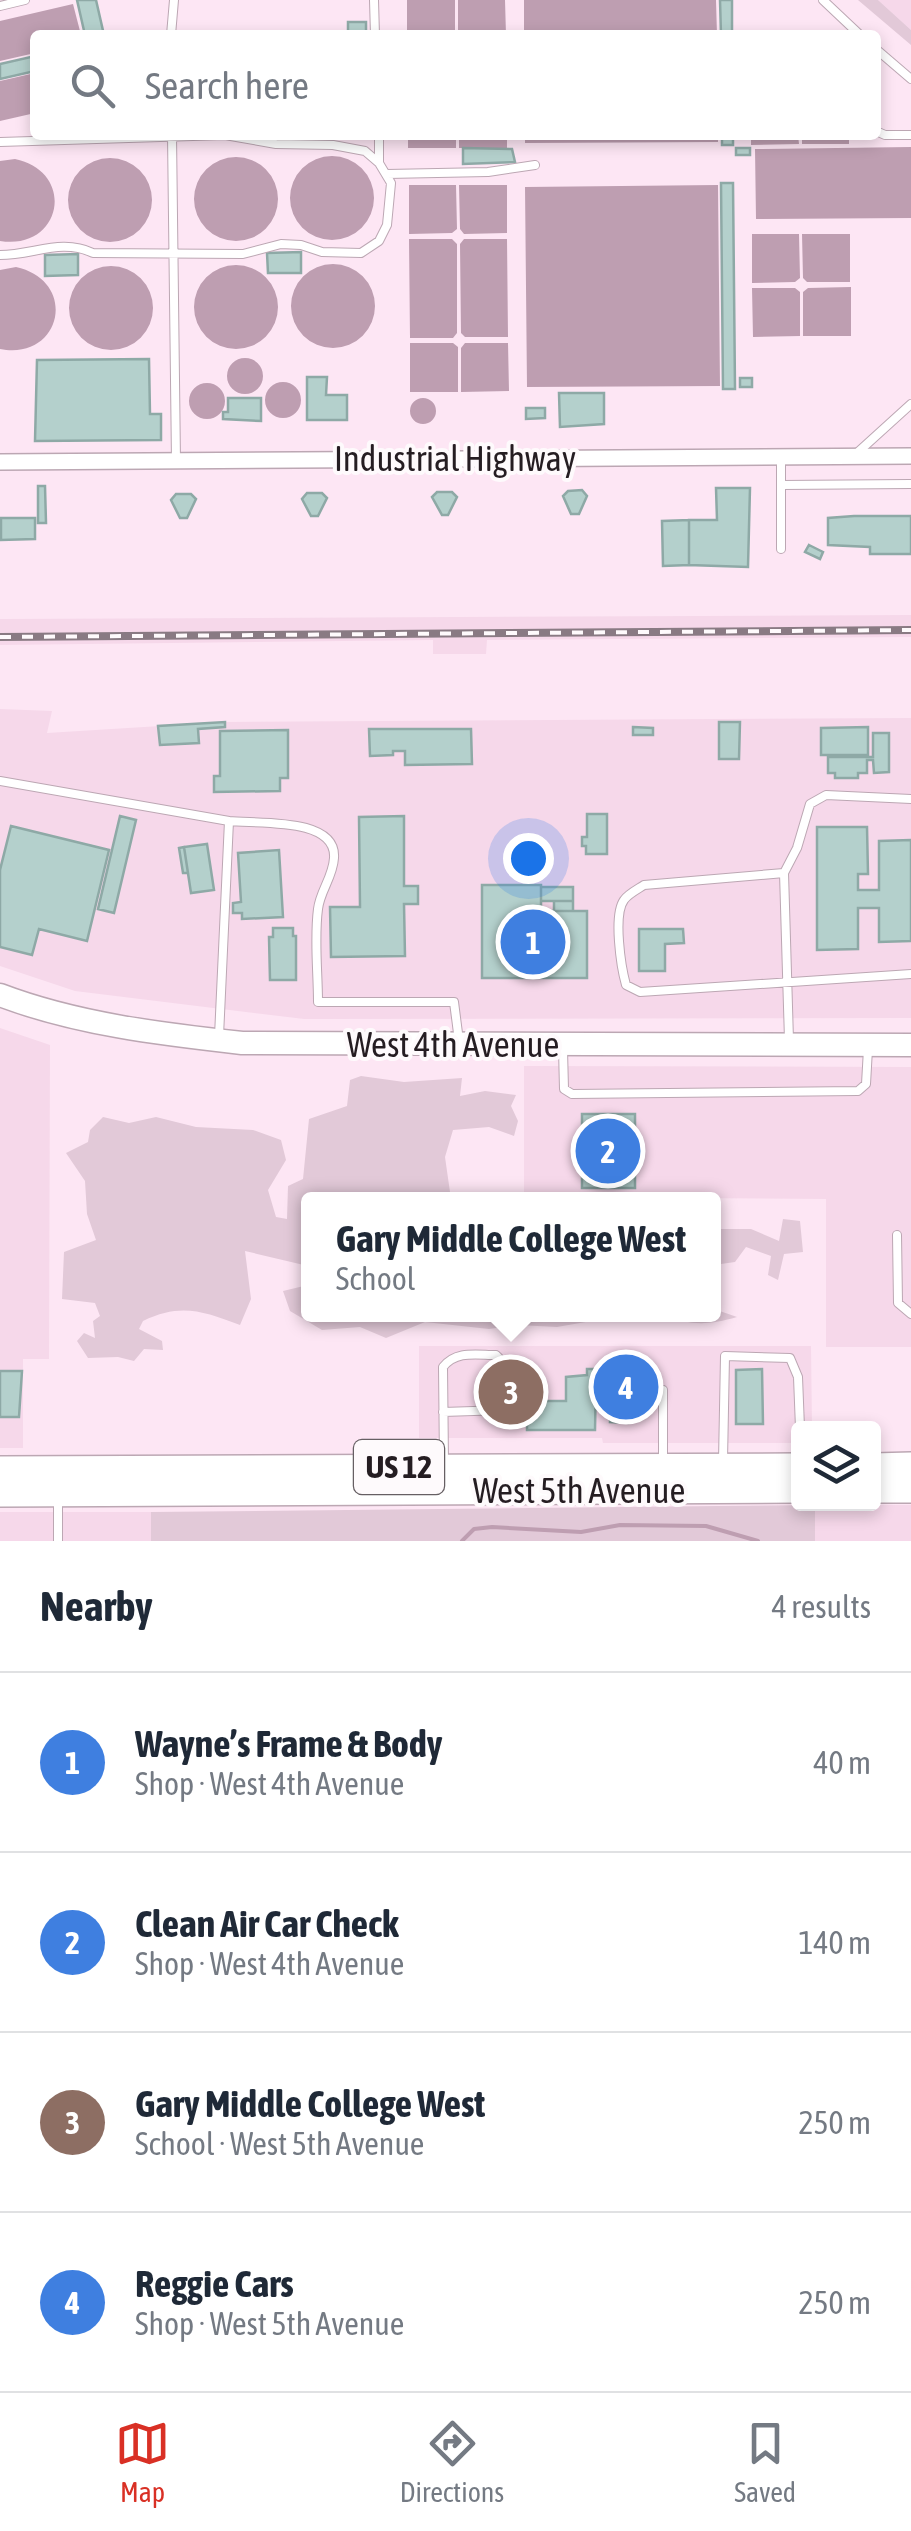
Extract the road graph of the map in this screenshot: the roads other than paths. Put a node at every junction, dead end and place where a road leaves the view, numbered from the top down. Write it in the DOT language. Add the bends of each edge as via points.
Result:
graph roads {
  1 [pos="25,0"];
  2 [pos="174,0"];
  3 [pos="374,0"];
  4 [pos="822,0"];
  5 [pos="0,6"];
  6 [pos="171,30"];
  7 [pos="375,30"];
  8 [pos="855,30"];
  9 [pos="881,53"];
  10 [pos="911,79"];
  11 [pos="881,133"];
  12 [pos="911,136"];
  13 [pos="57,140"];
  14 [pos="172,140"];
  15 [pos="253,140"];
  16 [pos="380,140"];
  17 [pos="0,142"];
  18 [pos="379,163"];
  19 [pos="534,165"];
  20 [pos="387,174"];
  21 [pos="0,255"];
  22 [pos="174,255"];
  23 [pos="911,404"];
  24 [pos="781,456"];
  25 [pos="853,456"];
  26 [pos="911,456"];
  27 [pos="176,461"];
  28 [pos="0,462"];
  29 [pos="911,484"];
  30 [pos="781,486"];
  31 [pos="781,549"];
  32 [pos="0,781"];
  33 [pos="911,798"];
  34 [pos="229,821"];
  35 [pos="784,873"];
  36 [pos="911,974"];
  37 [pos="786,983"];
  38 [pos="0,995"];
  39 [pos="218,1040"];
  40 [pos="459,1045"];
  41 [pos="564,1045"];
  42 [pos="789,1045"];
  43 [pos="868,1045"];
  44 [pos="911,1045"];
  45 [pos="897,1235"];
  46 [pos="911,1314"];
  47 [pos="663,1390"];
  48 [pos="443,1412"];
  49 [pos="800,1421"];
  50 [pos="664,1466"];
  51 [pos="881,1466"];
  52 [pos="911,1466"];
  53 [pos="444,1467"];
  54 [pos="791,1467"];
  55 [pos="0,1469"];
  56 [pos="722,1478"];
  57 [pos="312,1480"];
  58 [pos="57,1481"];
  59 [pos="791,1489"];
  60 [pos="881,1490"];
  61 [pos="911,1490"];
  62 [pos="0,1494"];
  63 [pos="58,1541"];
  1 -- 5 [label="lane"];
  2 -- 6 [label="lane"];
  3 -- 7 [label="lane"];
  4 -- 8 [label="lane"];
  9 -- 10 [label="lane"];
  11 -- 12 [label="lane"];
  13 -- 17 [label="lane"];
  14 -- 22 [label="lane"];
  15 -- 18 [label="lane" via="333,144 365,151"];
  16 -- 18 [label="lane"];
  18 -- 20 [label="lane"];
  19 -- 20 [label="lane"];
  20 -- 22 [label="lane" via="387,225 361,253 281,244 243,254"];
  21 -- 22 [label="lane" via="45,246"];
  22 -- 27 [label="lane"];
  23 -- 25 [label="lane"];
  24 -- 25 [label="street, Industrial Highway"];
  24 -- 27 [label="street, Industrial Highway"];
  24 -- 30 [label="lane"];
  25 -- 26 [label="street, Industrial Highway"];
  27 -- 28 [label="street, Industrial Highway"];
  29 -- 30 [label="lane"];
  30 -- 31 [label="lane"];
  32 -- 34 [label="lane"];
  33 -- 35 [label="lane" via="826,795 810,804"];
  34 -- 39 [label="lane"];
  34 -- 40 [label="lane" via="309,828 333,842 331,880 318,906 318,1002 454,1002"];
  35 -- 37 [label="lane"];
  35 -- 37 [label="lane" via="644,885 624,898 619,912 621,969 626,985 640,992"];
  36 -- 37 [label="lane"];
  37 -- 42 [label="lane"];
  38 -- 39 [label="main road, West 4th Avenue" via="88,1020"];
  39 -- 40 [label="main road, West 4th Avenue"];
  40 -- 41 [label="main road, West 4th Avenue"];
  41 -- 42 [label="main road, West 4th Avenue"];
  41 -- 43 [label="lane" via="564,1089 572,1094 858,1090 866,1084"];
  42 -- 43 [label="main road, West 4th Avenue"];
  43 -- 44 [label="main road, West 4th Avenue"];
  45 -- 46 [label="lane" via="898,1303"];
  47 -- 50 [label="lane"];
  48 -- 48 [label="lane" via="443,1367 450,1358 502,1360 504,1410"];
  48 -- 53 [label="lane"];
  49 -- 56 [label="lane" via="790,1358 725,1356"];
  50 -- 53 [label="main road, West 5th Avenue / US 12"];
  50 -- 56 [label="main road, West 5th Avenue / US 12"];
  51 -- 52 [label="main road"];
  53 -- 57 [label="main road, West 5th Avenue / US 12"];
  54 -- 56 [label="main road, West 5th Avenue / US 12"];
  55 -- 58 [label="main road, West 5th Avenue / US 12"];
  56 -- 57 [label="main road, West 5th Avenue / US 12"];
  56 -- 59 [label="main road, West 5th Avenue / US 12"];
  57 -- 58 [label="main road, West 5th Avenue / US 12"];
  58 -- 62 [label="main road, West 5th Avenue / US 12"];
  58 -- 63 [label="lane"];
  60 -- 61 [label="main road"];
}
